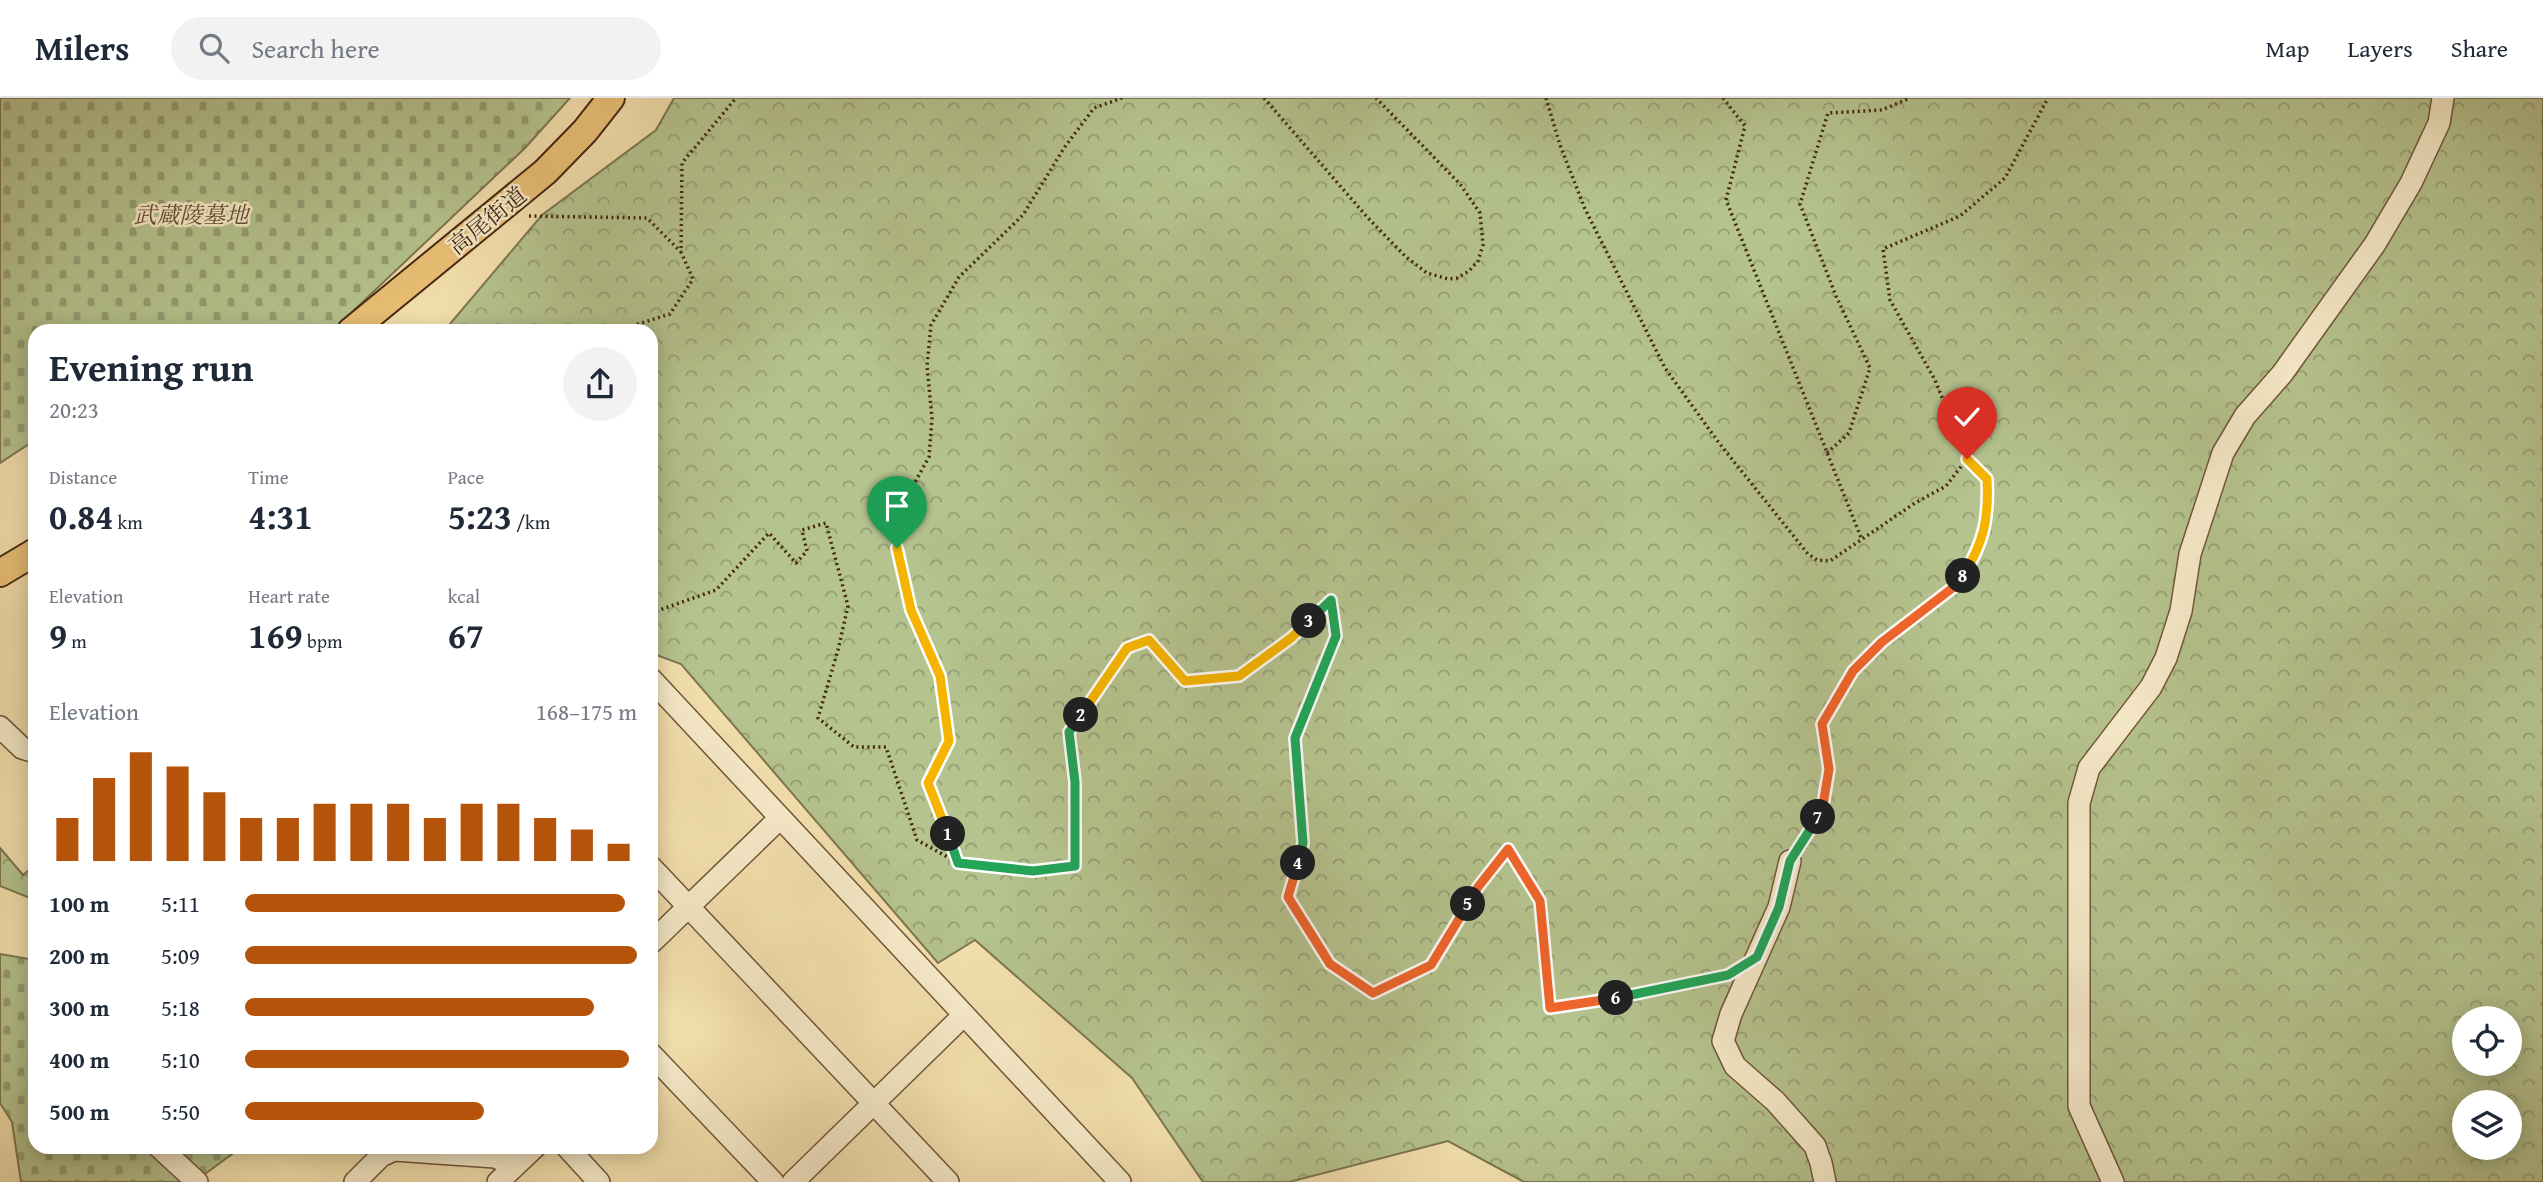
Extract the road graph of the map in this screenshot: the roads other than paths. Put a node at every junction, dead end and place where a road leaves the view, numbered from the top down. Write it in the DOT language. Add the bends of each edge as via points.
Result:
graph roads {
  1 [pos="611,98"];
  2 [pos="2443,98"];
  3 [pos="360,324"];
  4 [pos="28,556"];
  5 [pos="0,573"];
  6 [pos="658,687"];
  7 [pos="0,727"];
  8 [pos="28,750"];
  9 [pos="779,819"];
  10 [pos="1790,861"];
  11 [pos="658,874"];
  12 [pos="689,907"];
  13 [pos="658,936"];
  14 [pos="964,1015"];
  15 [pos="658,1061"];
  16 [pos="874,1104"];
  17 [pos="166,1154"];
  18 [pos="385,1154"];
  19 [pos="452,1154"];
  20 [pos="528,1154"];
  21 [pos="573,1154"];
  22 [pos="515,1166"];
  23 [pos="195,1182"];
  24 [pos="355,1182"];
  25 [pos="498,1182"];
  26 [pos="599,1182"];
  27 [pos="773,1182"];
  28 [pos="793,1182"];
  29 [pos="948,1182"];
  30 [pos="1120,1182"];
  31 [pos="1825,1182"];
  32 [pos="2113,1182"];
  1 -- 3 [label="main road, 高尾街道" via="545,172"];
  2 -- 32 [label="street" via="2428,147 2375,244 2282,374 2245,416 2223,453 2190,554 2181,611 2166,658 2151,687 2089,768 2084,784 2079,803 2079,1106"];
  4 -- 5 [label="main road"];
  6 -- 9 [label="street"];
  7 -- 8 [label="street"];
  9 -- 12 [label="street"];
  9 -- 14 [label="street"];
  10 -- 31 [label="street" via="1779,907 1723,1041 1735,1066 1775,1101 1815,1146"];
  11 -- 12 [label="street"];
  12 -- 13 [label="street"];
  12 -- 16 [label="street"];
  14 -- 16 [label="street"];
  14 -- 30 [label="street"];
  15 -- 27 [label="street"];
  16 -- 28 [label="street"];
  16 -- 29 [label="street"];
  17 -- 23 [label="street"];
  18 -- 24 [label="street"];
  19 -- 22 [label="street" via="495,1157"];
  20 -- 22 [label="street"];
  21 -- 26 [label="street"];
  22 -- 25 [label="street"];
}
